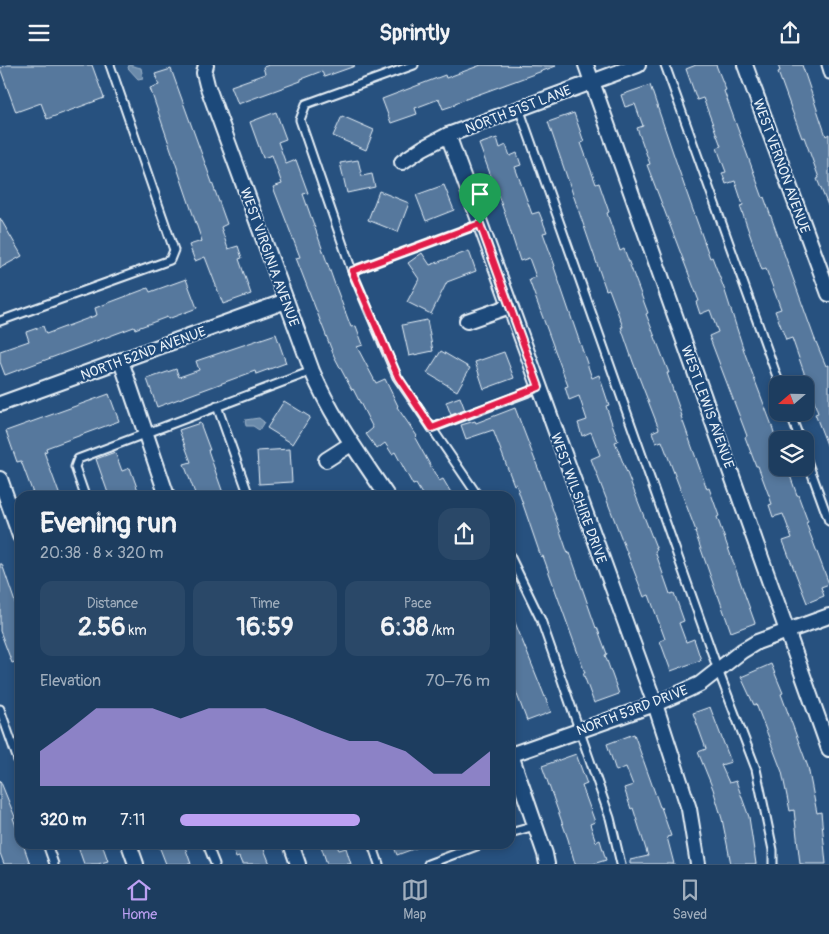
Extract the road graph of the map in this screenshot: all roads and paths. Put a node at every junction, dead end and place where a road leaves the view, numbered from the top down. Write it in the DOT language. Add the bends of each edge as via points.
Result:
graph roads {
  1 [pos="110,65"];
  2 [pos="206,65"];
  3 [pos="414,65"];
  4 [pos="586,65"];
  5 [pos="638,65"];
  6 [pos="665,65"];
  7 [pos="746,65"];
  8 [pos="826,65"];
  9 [pos="829,75"];
  10 [pos="591,81"];
  11 [pos="519,108"];
  12 [pos="448,135"];
  13 [pos="402,162"];
  14 [pos="480,224"];
  15 [pos="352,271"];
  16 [pos="829,295"];
  17 [pos="286,301"];
  18 [pos="510,306"];
  19 [pos="0,321"];
  20 [pos="467,321"];
  21 [pos="121,361"];
  22 [pos="312,371"];
  23 [pos="777,376"];
  24 [pos="539,387"];
  25 [pos="0,404"];
  26 [pos="218,407"];
  27 [pos="432,428"];
  28 [pos="145,433"];
  29 [pos="350,444"];
  30 [pos="326,460"];
  31 [pos="813,476"];
  32 [pos="0,479"];
  33 [pos="83,491"];
  34 [pos="165,491"];
  35 [pos="247,491"];
  36 [pos="383,491"];
  37 [pos="475,491"];
  38 [pos="829,521"];
  39 [pos="15,522"];
  40 [pos="515,566"];
  41 [pos="829,616"];
  42 [pos="787,631"];
  43 [pos="718,670"];
  44 [pos="655,704"];
  45 [pos="0,709"];
  46 [pos="580,730"];
  47 [pos="829,749"];
  48 [pos="15,752"];
  49 [pos="515,752"];
  50 [pos="515,768"];
  51 [pos="535,826"];
  52 [pos="515,832"];
  53 [pos="49,849"];
  54 [pos="131,849"];
  55 [pos="210,849"];
  56 [pos="293,849"];
  57 [pos="374,849"];
  58 [pos="468,849"];
  59 [pos="54,864"];
  60 [pos="136,864"];
  61 [pos="215,864"];
  62 [pos="298,864"];
  63 [pos="379,864"];
  64 [pos="428,864"];
  65 [pos="547,864"];
  66 [pos="621,864"];
  67 [pos="698,864"];
  68 [pos="773,864"];
  1 -- 19 [label="lane" via="174,250 170,260"];
  2 -- 17 [label="street, WEST VIRGINIA AVENUE" via="207,85"];
  3 -- 15 [label="lane" via="306,104 300,120"];
  4 -- 10 [label="street, WEST LEWIS AVENUE"];
  5 -- 10 [label="street, NORTH 51ST LANE"];
  6 -- 23 [label="lane"];
  7 -- 16 [label="street, WEST VERNON AVENUE"];
  8 -- 9 [label="lane"];
  10 -- 11 [label="street, NORTH 51ST LANE"];
  10 -- 42 [label="street, WEST LEWIS AVENUE"];
  11 -- 12 [label="street, NORTH 51ST LANE"];
  11 -- 43 [label="lane"];
  12 -- 13 [label="street, NORTH 51ST LANE"];
  12 -- 14 [label="street, WEST WILSHIRE DRIVE"];
  14 -- 15 [label="lane"];
  14 -- 18 [label="street, WEST WILSHIRE DRIVE"];
  15 -- 27 [label="lane" via="398,377"];
  17 -- 21 [label="street, NORTH 52ND AVENUE"];
  17 -- 22 [label="street, WEST VIRGINIA AVENUE"];
  18 -- 20 [label="street"];
  18 -- 24 [label="street, WEST WILSHIRE DRIVE"];
  21 -- 25 [label="street, NORTH 52ND AVENUE"];
  21 -- 28 [label="street"];
  22 -- 26 [label="lane"];
  22 -- 29 [label="street, WEST VIRGINIA AVENUE"];
  24 -- 27 [label="lane"];
  24 -- 44 [label="street, WEST WILSHIRE DRIVE"];
  26 -- 28 [label="lane"];
  26 -- 35 [label="lane"];
  27 -- 37 [label="lane"];
  28 -- 33 [label="lane" via="78,459 75,467"];
  28 -- 34 [label="street"];
  29 -- 30 [label="street"];
  29 -- 36 [label="street, WEST VIRGINIA AVENUE"];
  31 -- 38 [label="lane"];
  32 -- 39 [label="street"];
  40 -- 46 [label="lane" via="541,619"];
  41 -- 42 [label="street, NORTH 53RD DRIVE"];
  42 -- 43 [label="street, NORTH 53RD DRIVE" via="756,642"];
  42 -- 47 [label="street, WEST LEWIS AVENUE"];
  43 -- 44 [label="street, NORTH 53RD DRIVE" via="700,684"];
  43 -- 68 [label="lane" via="756,769"];
  44 -- 46 [label="street, NORTH 53RD DRIVE"];
  44 -- 67 [label="street, WEST WILSHIRE DRIVE" via="689,809"];
  45 -- 48 [label="lane"];
  46 -- 49 [label="street, NORTH 53RD DRIVE"];
  46 -- 66 [label="lane" via="610,818"];
  50 -- 51 [label="street"];
  51 -- 52 [label="lane"];
  51 -- 65 [label="street"];
  53 -- 59 [label="lane"];
  54 -- 60 [label="street"];
  55 -- 61 [label="lane"];
  56 -- 62 [label="street"];
  57 -- 63 [label="lane"];
  58 -- 64 [label="lane"];
}
